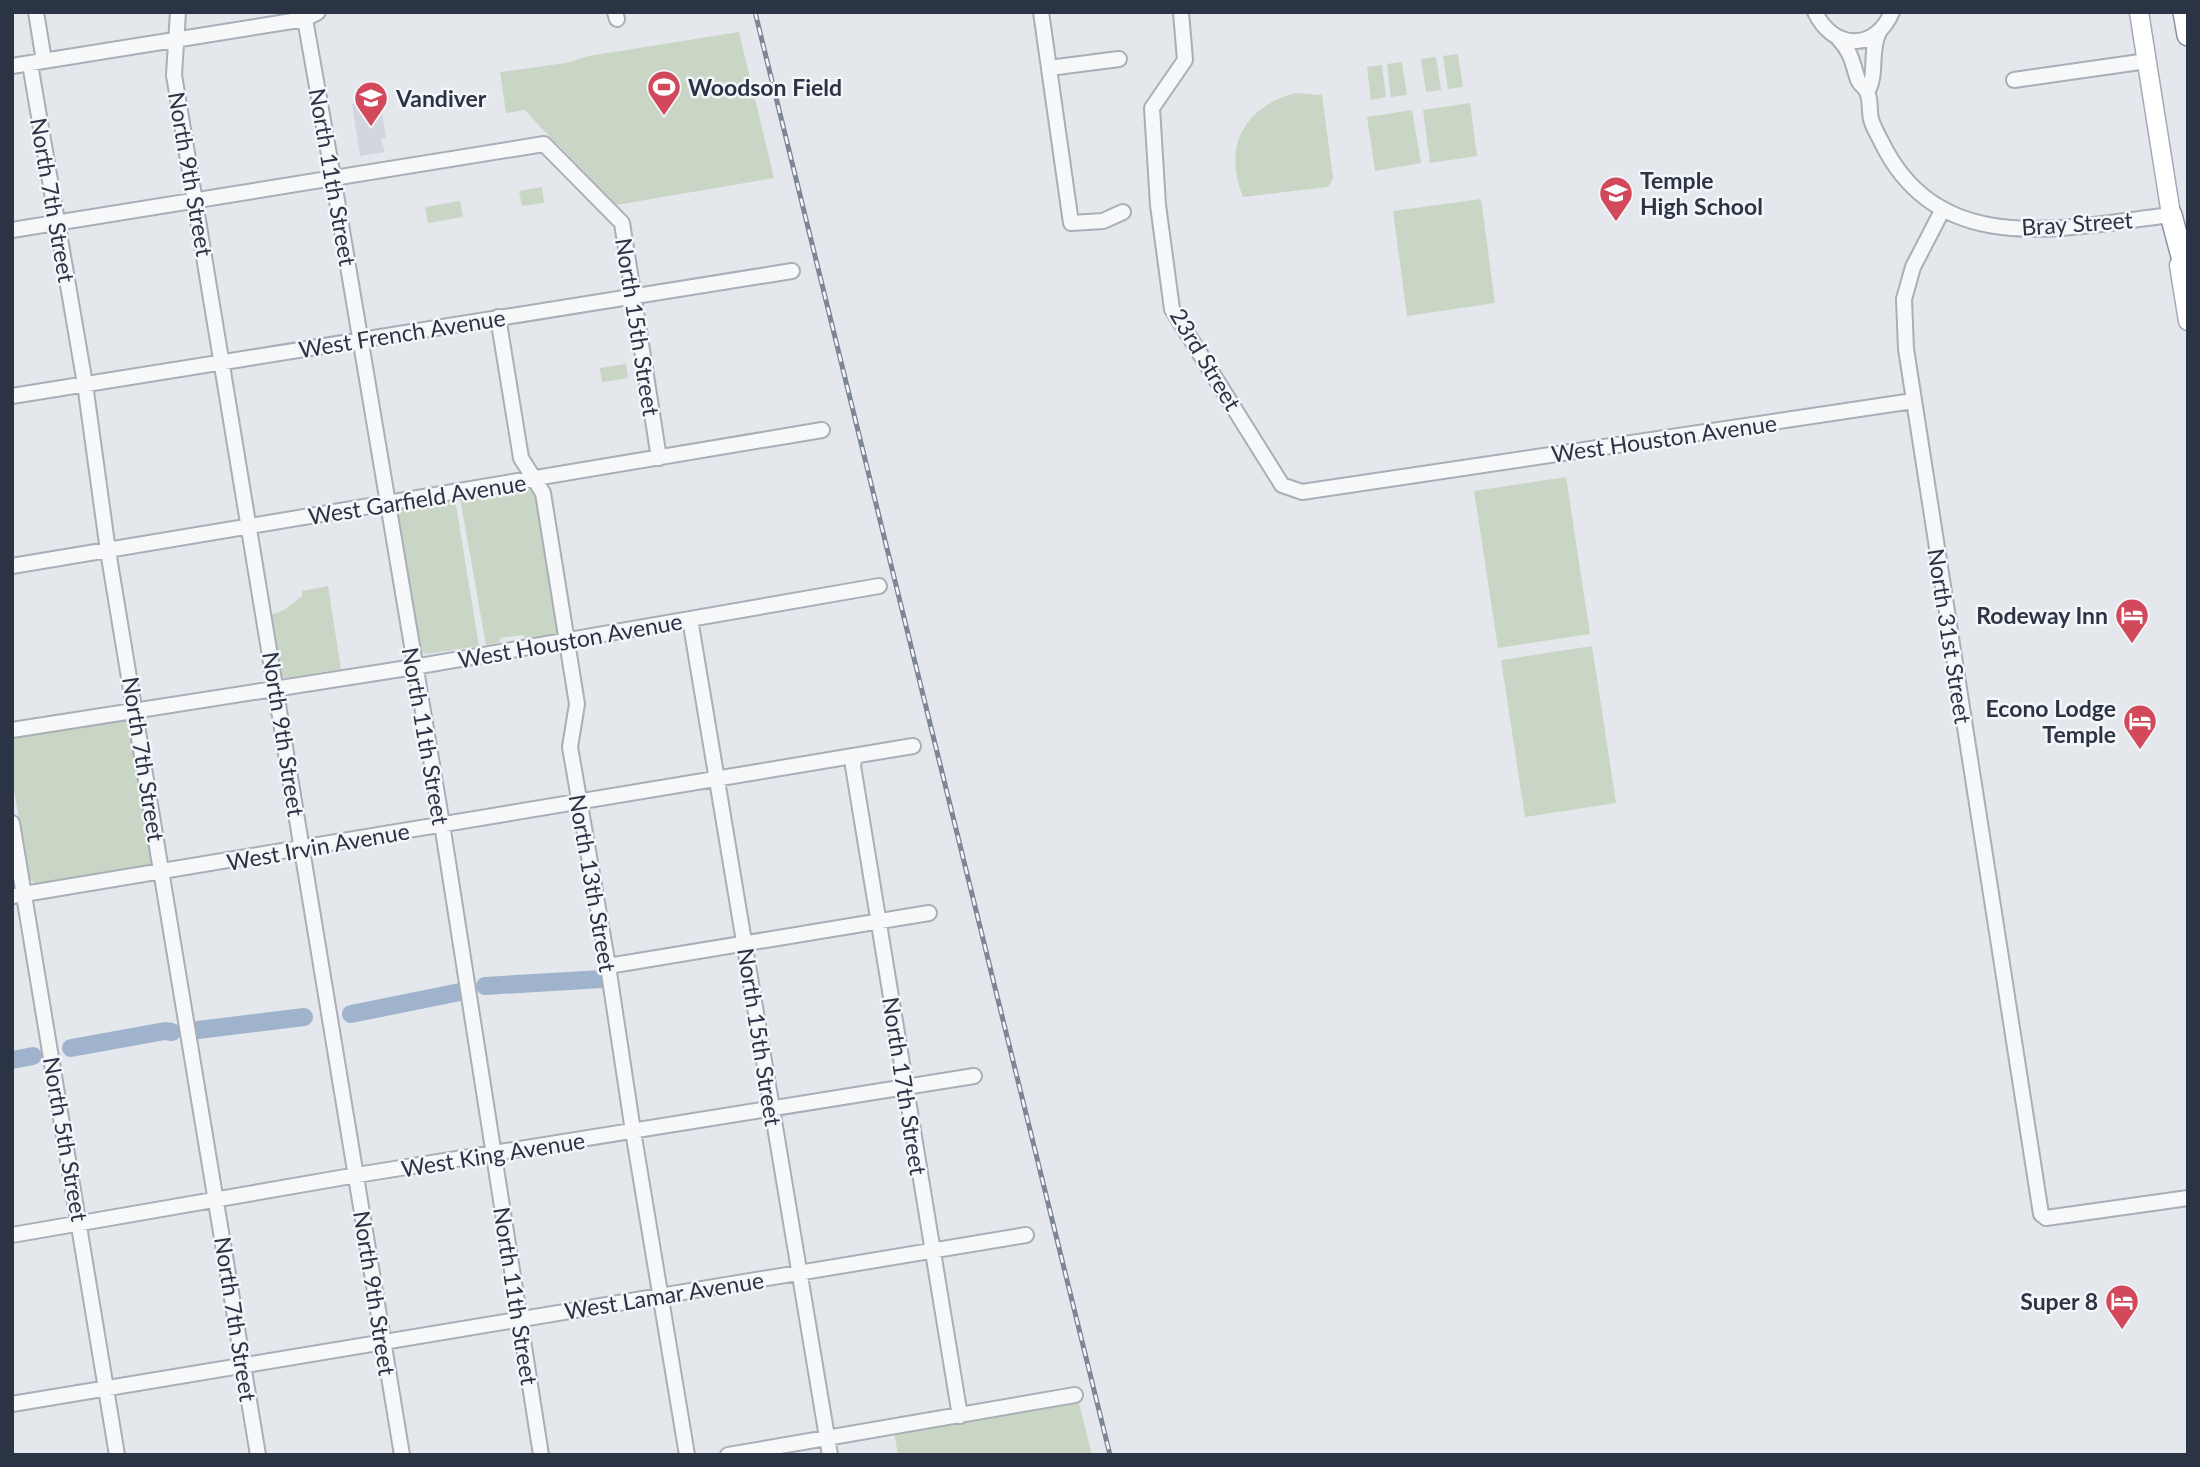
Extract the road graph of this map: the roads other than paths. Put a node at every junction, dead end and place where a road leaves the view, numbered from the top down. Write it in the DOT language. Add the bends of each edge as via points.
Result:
graph roads {
  1 [pos="36,12"];
  2 [pos="178,12"];
  3 [pos="1041,12"];
  4 [pos="1181,12"];
  5 [pos="1815,12"];
  6 [pos="2139,12"];
  7 [pos="2184,12"];
  8 [pos="1892,15"];
  9 [pos="311,16"];
  10 [pos="1879,32"];
  11 [pos="2188,35"];
  12 [pos="1838,38"];
  13 [pos="177,41"];
  14 [pos="1119,59"];
  15 [pos="2147,61"];
  16 [pos="37,62"];
  17 [pos="12,66"];
  18 [pos="1049,68"];
  19 [pos="2014,80"];
  20 [pos="1867,92"];
  21 [pos="333,177"];
  22 [pos="196,199"];
  23 [pos="1943,209"];
  24 [pos="1124,212"];
  25 [pos="2171,215"];
  26 [pos="56,223"];
  27 [pos="12,230"];
  28 [pos="792,271"];
  29 [pos="2188,279"];
  30 [pos="633,296"];
  31 [pos="498,317"];
  32 [pos="2188,321"];
  33 [pos="361,340"];
  34 [pos="222,361"];
  35 [pos="85,384"];
  36 [pos="12,396"];
  37 [pos="1913,401"];
  38 [pos="822,430"];
  39 [pos="659,458"];
  40 [pos="1416,475"];
  41 [pos="533,480"];
  42 [pos="387,504"];
  43 [pos="248,526"];
  44 [pos="108,551"];
  45 [pos="12,566"];
  46 [pos="879,586"];
  47 [pos="690,619"];
  48 [pos="566,639"];
  49 [pos="414,667"];
  50 [pos="277,688"];
  51 [pos="136,710"];
  52 [pos="12,730"];
  53 [pos="913,746"];
  54 [pos="855,756"];
  55 [pos="717,779"];
  56 [pos="578,801"];
  57 [pos="12,823"];
  58 [pos="442,824"];
  59 [pos="302,848"];
  60 [pos="162,872"];
  61 [pos="18,895"];
  62 [pos="929,913"];
  63 [pos="878,921"];
  64 [pos="745,944"];
  65 [pos="608,966"];
  66 [pos="974,1076"];
  67 [pos="905,1085"];
  68 [pos="772,1108"];
  69 [pos="633,1131"];
  70 [pos="494,1154"];
  71 [pos="357,1175"];
  72 [pos="2188,1198"];
  73 [pos="217,1199"];
  74 [pos="80,1222"];
  75 [pos="12,1235"];
  76 [pos="1026,1235"];
  77 [pos="932,1250"];
  78 [pos="800,1273"];
  79 [pos="662,1295"];
  80 [pos="520,1318"];
  81 [pos="383,1341"];
  82 [pos="244,1366"];
  83 [pos="106,1388"];
  84 [pos="1075,1395"];
  85 [pos="12,1404"];
  86 [pos="960,1416"];
  87 [pos="827,1439"];
  88 [pos="117,1455"];
  89 [pos="258,1455"];
  90 [pos="402,1455"];
  91 [pos="541,1455"];
  92 [pos="687,1455"];
  93 [pos="728,1455"];
  94 [pos="830,1455"];
  1 -- 16 [label="street, North 7th Street"];
  2 -- 13 [label="street, North 9th Street"];
  3 -- 18 [label="street"];
  4 -- 40 [label="street, 23rd Street" via="1185,60 1152,108 1158,205 1172,309 1282,485 1302,492"];
  5 -- 12 [label="street" via="1821,25"];
  6 -- 15 [label="main road"];
  7 -- 11 [label="highway"];
  8 -- 10 [label="street"];
  9 -- 13 [label="street"];
  9 -- 21 [label="street, North 11th Street"];
  10 -- 12 [label="street" via="1856,42"];
  10 -- 20 [label="street" via="1873,48 1873,81"];
  12 -- 20 [label="street"];
  13 -- 16 [label="street"];
  13 -- 22 [label="street, North 9th Street" via="174,75"];
  14 -- 18 [label="street"];
  15 -- 19 [label="street"];
  15 -- 25 [label="main road"];
  16 -- 17 [label="street"];
  16 -- 26 [label="street, North 7th Street"];
  18 -- 24 [label="street" via="1071,223 1103,221"];
  20 -- 23 [label="street" via="1871,120 1894,166"];
  21 -- 22 [label="street"];
  21 -- 30 [label="street, North 15th Street" via="544,144 622,223"];
  21 -- 33 [label="street, North 11th Street"];
  22 -- 26 [label="street"];
  22 -- 34 [label="street, North 9th Street"];
  23 -- 25 [label="street, Bray Street" via="1998,228 2044,230"];
  23 -- 37 [label="street, North 31st Street" via="1913,267 1904,299"];
  25 -- 29 [label="highway"];
  25 -- 32 [label="main road"];
  26 -- 27 [label="street"];
  26 -- 35 [label="street, North 7th Street"];
  28 -- 30 [label="street, West French Avenue"];
  30 -- 31 [label="street, West French Avenue"];
  30 -- 39 [label="street, North 15th Street"];
  31 -- 33 [label="street, West French Avenue"];
  31 -- 41 [label="street, North 13th Street" via="521,458"];
  33 -- 34 [label="street, West French Avenue"];
  33 -- 42 [label="street, North 11th Street"];
  34 -- 35 [label="street, West French Avenue"];
  34 -- 43 [label="street, North 9th Street"];
  35 -- 36 [label="street, West French Avenue"];
  35 -- 44 [label="street, North 7th Street"];
  37 -- 40 [label="street, West Houston Avenue"];
  37 -- 72 [label="street, North 31st Street" via="2040,1214 2046,1218"];
  38 -- 39 [label="street, West Garfield Avenue"];
  39 -- 41 [label="street, West Garfield Avenue"];
  41 -- 42 [label="street, West Garfield Avenue"];
  41 -- 48 [label="street, North 13th Street" via="543,493"];
  42 -- 43 [label="street, West Garfield Avenue"];
  42 -- 49 [label="street, North 11th Street"];
  43 -- 44 [label="street, West Garfield Avenue"];
  43 -- 50 [label="street, North 9th Street"];
  44 -- 45 [label="street, West Garfield Avenue"];
  44 -- 51 [label="street, North 7th Street"];
  46 -- 47 [label="street, West Houston Avenue"];
  47 -- 48 [label="street, West Houston Avenue"];
  47 -- 55 [label="street, North 15th Street"];
  48 -- 49 [label="street, West Houston Avenue"];
  48 -- 56 [label="street, North 13th Street" via="577,704 570,747"];
  49 -- 50 [label="street, West Houston Avenue"];
  49 -- 58 [label="street, North 11th Street"];
  50 -- 51 [label="street, West Houston Avenue"];
  50 -- 59 [label="street, North 9th Street"];
  51 -- 52 [label="street, West Houston Avenue"];
  51 -- 60 [label="street, North 7th Street"];
  53 -- 54 [label="street, West Irvin Avenue"];
  54 -- 55 [label="street, West Irvin Avenue"];
  54 -- 63 [label="street, North 17th Street"];
  55 -- 56 [label="street, West Irvin Avenue"];
  55 -- 64 [label="street, North 15th Street"];
  56 -- 58 [label="street, West Irvin Avenue"];
  56 -- 65 [label="street, North 13th Street"];
  57 -- 61 [label="street, North 5th Street"];
  58 -- 59 [label="street, West Irvin Avenue"];
  58 -- 70 [label="street, North 11th Street"];
  59 -- 60 [label="street, West Irvin Avenue"];
  59 -- 71 [label="street, North 9th Street"];
  60 -- 61 [label="street, West Irvin Avenue"];
  60 -- 73 [label="street, North 7th Street"];
  61 -- 74 [label="street, North 5th Street"];
  62 -- 63 [label="street"];
  63 -- 64 [label="street"];
  63 -- 67 [label="street, North 17th Street"];
  64 -- 65 [label="street"];
  64 -- 68 [label="street, North 15th Street"];
  65 -- 69 [label="street, North 13th Street"];
  66 -- 67 [label="street, West King Avenue"];
  67 -- 68 [label="street, West King Avenue"];
  67 -- 77 [label="street, North 17th Street"];
  68 -- 69 [label="street, West King Avenue"];
  68 -- 78 [label="street, North 15th Street"];
  69 -- 70 [label="street, West King Avenue"];
  69 -- 79 [label="street, North 13th Street"];
  70 -- 71 [label="street, West King Avenue"];
  70 -- 80 [label="street, North 11th Street"];
  71 -- 73 [label="street, West King Avenue"];
  71 -- 81 [label="street, North 9th Street"];
  73 -- 74 [label="street, West King Avenue"];
  73 -- 82 [label="street, North 7th Street"];
  74 -- 75 [label="street, West King Avenue"];
  74 -- 83 [label="street, North 5th Street"];
  76 -- 77 [label="street, West Lamar Avenue"];
  77 -- 78 [label="street, West Lamar Avenue"];
  77 -- 86 [label="street, North 17th Street"];
  78 -- 79 [label="street, West Lamar Avenue"];
  78 -- 87 [label="street, North 15th Street"];
  79 -- 80 [label="street, West Lamar Avenue"];
  79 -- 92 [label="street, North 13th Street"];
  80 -- 81 [label="street, West Lamar Avenue"];
  80 -- 91 [label="street, North 11th Street"];
  81 -- 82 [label="street, West Lamar Avenue"];
  81 -- 90 [label="street, North 9th Street"];
  82 -- 83 [label="street, West Lamar Avenue"];
  82 -- 89 [label="street, North 7th Street"];
  83 -- 85 [label="street, West Lamar Avenue"];
  83 -- 88 [label="street, North 5th Street"];
  84 -- 86 [label="street"];
  86 -- 87 [label="street"];
  87 -- 93 [label="street"];
  87 -- 94 [label="street, North 15th Street"];
}
